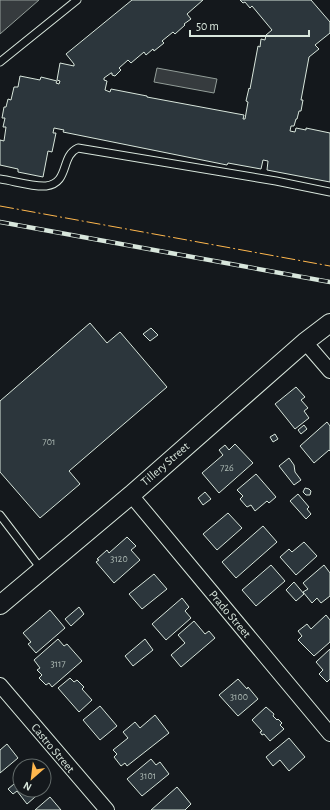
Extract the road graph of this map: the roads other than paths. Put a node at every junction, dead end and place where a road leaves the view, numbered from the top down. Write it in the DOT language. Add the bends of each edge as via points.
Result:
graph roads {
  1 [pos="77,0"];
  2 [pos="0,62"];
  3 [pos="0,179"];
  4 [pos="330,192"];
  5 [pos="330,323"];
  6 [pos="305,342"];
  7 [pos="330,371"];
  8 [pos="130,495"];
  9 [pos="0,515"];
  10 [pos="42,570"];
  11 [pos="0,605"];
  12 [pos="0,685"];
  13 [pos="330,734"];
  14 [pos="106,810"];
  1 -- 2 [label="lane"];
  3 -- 4 [label="lane" via="37,186 55,183 61,178 70,155 78,148"];
  5 -- 6 [label="street, Tillery Street"];
  6 -- 7 [label="street"];
  6 -- 8 [label="street, Tillery Street"];
  8 -- 10 [label="street, Tillery Street"];
  8 -- 13 [label="street, Prado Street"];
  9 -- 10 [label="lane"];
  10 -- 11 [label="street, Tillery Street"];
  12 -- 14 [label="street, Castro Street"];
}
